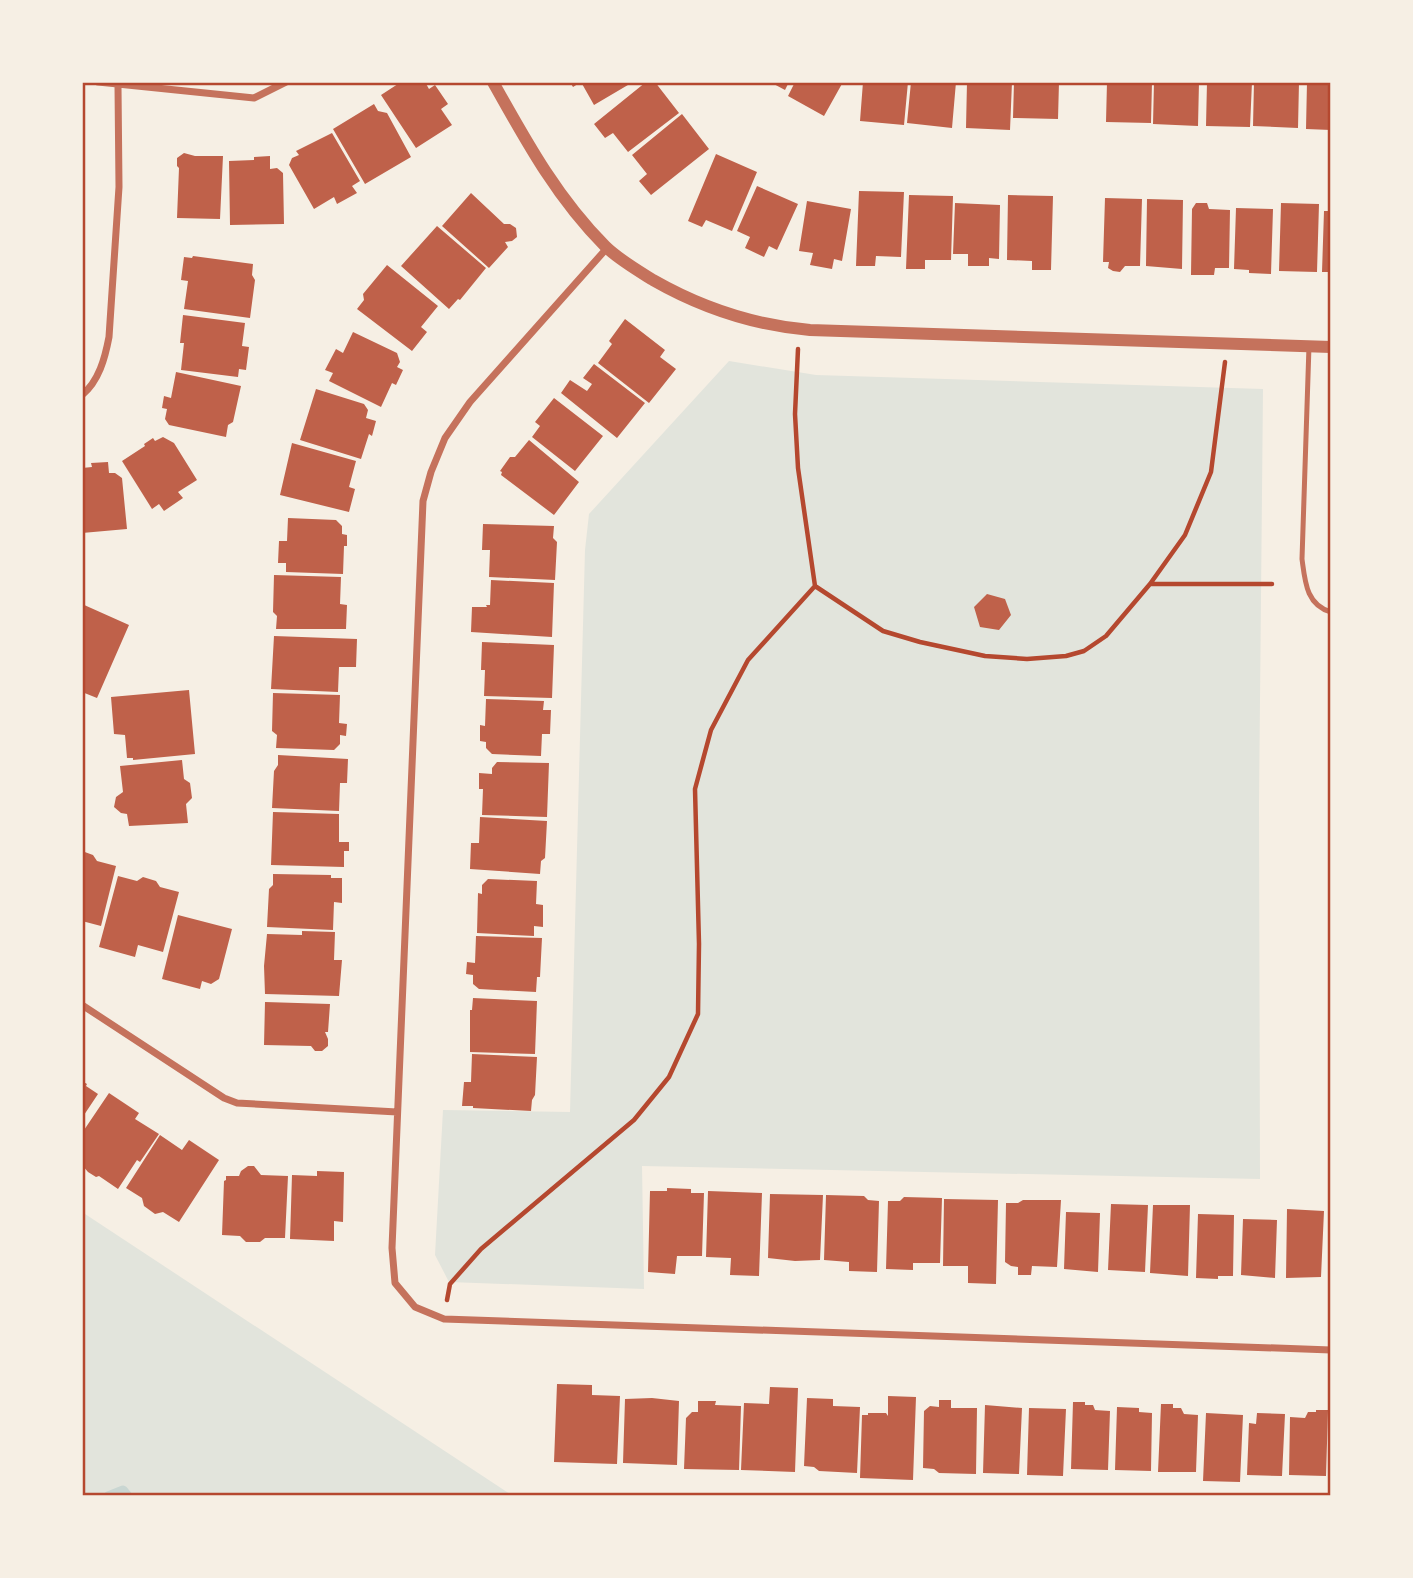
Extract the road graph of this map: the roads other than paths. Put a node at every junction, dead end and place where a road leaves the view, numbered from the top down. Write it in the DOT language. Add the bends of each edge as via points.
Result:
graph roads {
  1 [pos="99,82"];
  2 [pos="286,82"];
  3 [pos="493,82"];
  4 [pos="118,86"];
  5 [pos="607,248"];
  6 [pos="1309,346"];
  7 [pos="1331,347"];
  8 [pos="82,395"];
  9 [pos="1331,612"];
  10 [pos="82,1005"];
  11 [pos="397,1112"];
  12 [pos="1331,1350"];
  1 -- 4 [label="street"];
  2 -- 4 [label="street" via="254,98"];
  3 -- 5 [label="street" via="551,181"];
  4 -- 8 [label="street" via="119,187 108,337 105,360"];
  5 -- 6 [label="street" via="640,272 709,309 800,329"];
  5 -- 11 [label="street" via="470,402 445,439 423,501"];
  6 -- 7 [label="street"];
  6 -- 9 [label="lane" via="1302,559 1307,592 1321,609"];
  10 -- 11 [label="street" via="237,1103"];
  11 -- 12 [label="street" via="395,1283 415,1307 444,1319"];
}
